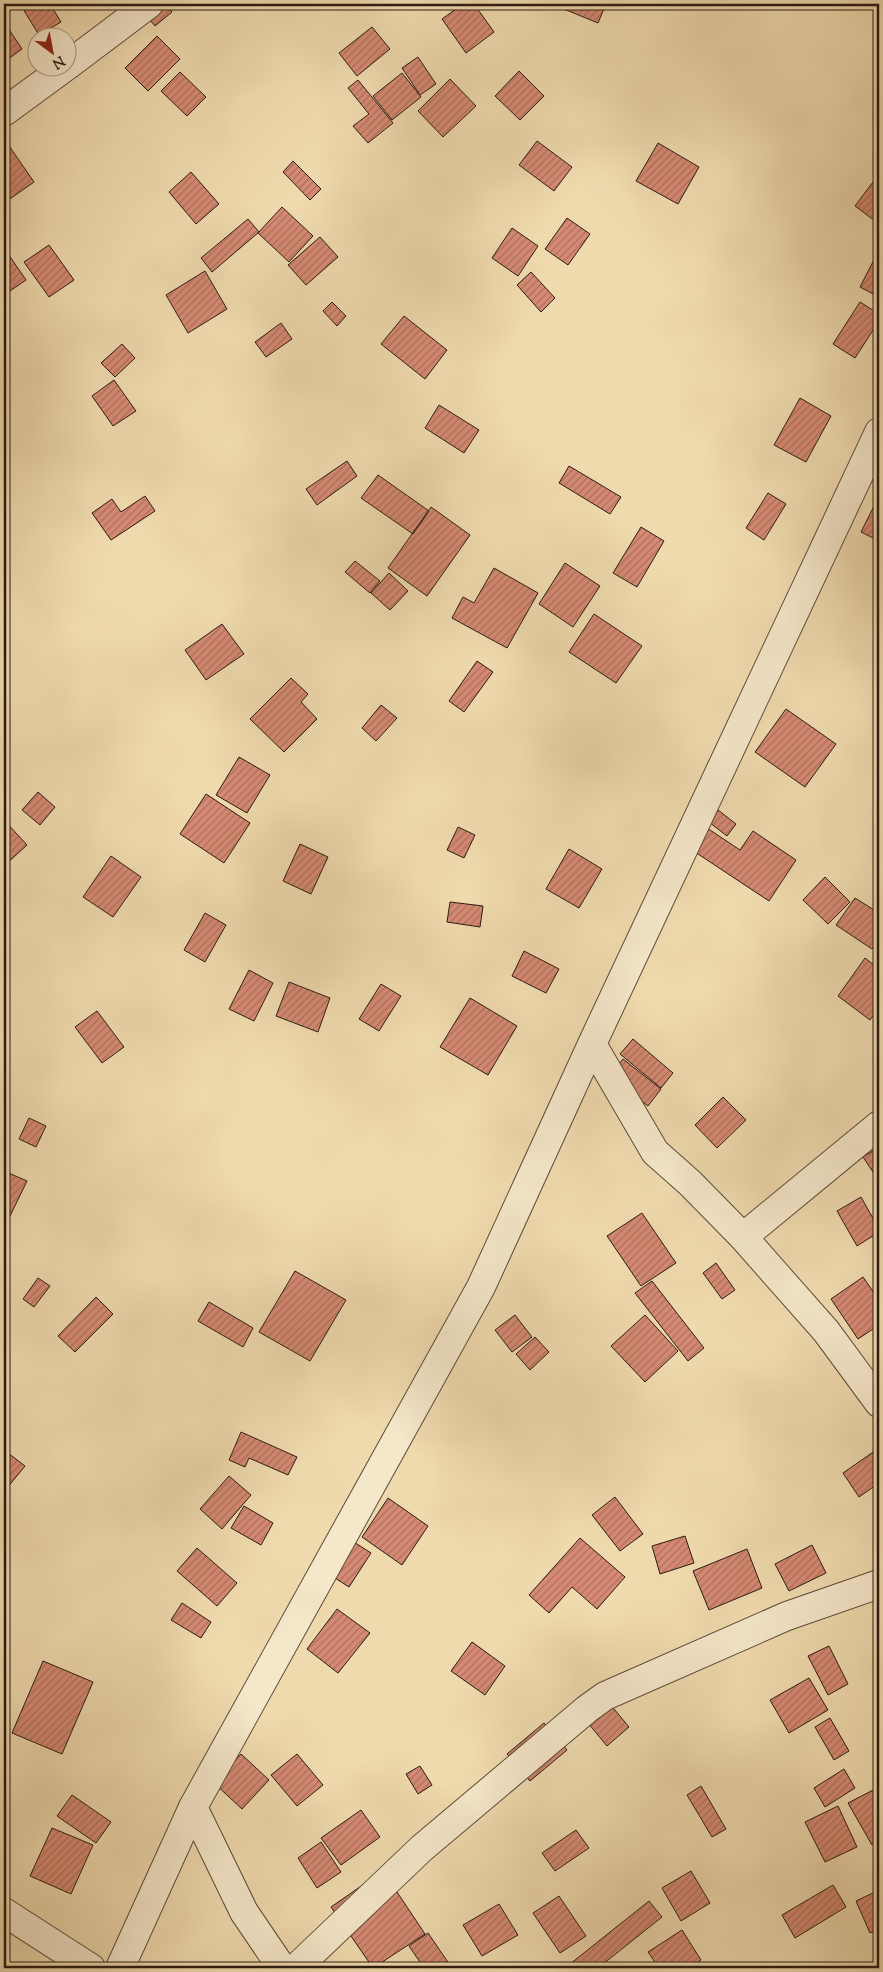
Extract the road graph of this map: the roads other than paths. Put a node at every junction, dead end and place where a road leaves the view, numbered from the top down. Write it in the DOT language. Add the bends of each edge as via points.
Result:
graph roads {
  1 [pos="150,4"];
  2 [pos="78,58"];
  3 [pos="50,78"];
  4 [pos="4,112"];
  5 [pos="879,432"];
  6 [pos="592,1044"];
  7 [pos="879,1125"];
  8 [pos="743,1237"];
  9 [pos="879,1404"];
  10 [pos="879,1584"];
  11 [pos="193,1807"];
  12 [pos="4,1912"];
  13 [pos="91,1968"];
  14 [pos="120,1968"];
  15 [pos="282,1968"];
  16 [pos="296,1968"];
  1 -- 2 [label="street"];
  3 -- 4 [label="street"];
  5 -- 6 [label="street"];
  6 -- 8 [label="street" via="655,1152"];
  6 -- 11 [label="street" via="481,1287"];
  7 -- 8 [label="street"];
  8 -- 9 [label="street" via="826,1331"];
  10 -- 16 [label="street" via="787,1616 605,1696 422,1848"];
  11 -- 14 [label="street"];
  11 -- 15 [label="street" via="244,1912"];
  12 -- 13 [label="street"];
}
